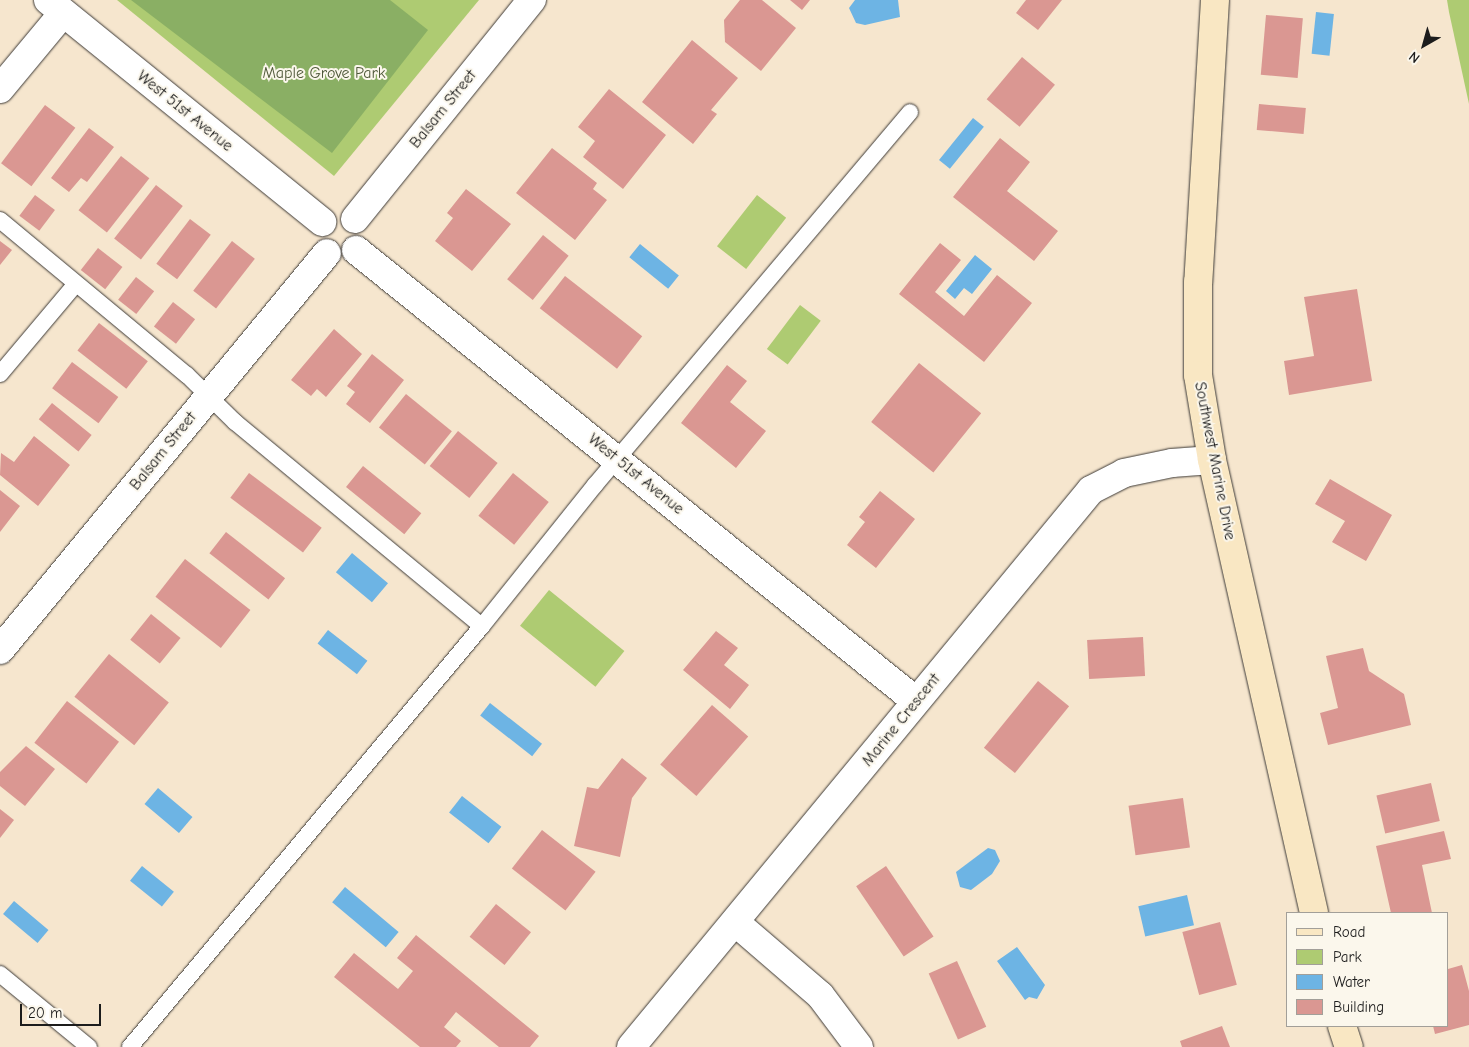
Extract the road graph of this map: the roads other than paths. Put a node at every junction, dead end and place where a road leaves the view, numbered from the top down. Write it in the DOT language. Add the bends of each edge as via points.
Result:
graph roads {
  1 [pos="532,0"];
  2 [pos="1215,0"];
  3 [pos="55,6"];
  4 [pos="0,89"];
  5 [pos="910,112"];
  6 [pos="355,219"];
  7 [pos="0,220"];
  8 [pos="322,222"];
  9 [pos="356,250"];
  10 [pos="327,253"];
  11 [pos="75,285"];
  12 [pos="0,374"];
  13 [pos="208,396"];
  14 [pos="617,458"];
  15 [pos="1212,460"];
  16 [pos="482,626"];
  17 [pos="0,650"];
  18 [pos="916,701"];
  19 [pos="1314,912"];
  20 [pos="735,922"];
  21 [pos="0,974"];
  22 [pos="1342,1027"];
  23 [pos="89,1047"];
  24 [pos="130,1047"];
  25 [pos="631,1047"];
  26 [pos="859,1047"];
  27 [pos="1349,1047"];
  1 -- 6 [label="street, Balsam Street"];
  2 -- 15 [label="main road, Southwest Marine Drive" via="1198,282 1198,375"];
  3 -- 4 [label="street"];
  3 -- 8 [label="street, West 51st Avenue"];
  5 -- 14 [label="lane"];
  6 -- 8 [label="street" via="338,213"];
  6 -- 9 [label="street" via="362,234"];
  7 -- 11 [label="lane"];
  8 -- 10 [label="street" via="318,239"];
  9 -- 10 [label="street" via="342,256"];
  9 -- 14 [label="street, West 51st Avenue"];
  10 -- 13 [label="street, Balsam Street"];
  11 -- 12 [label="lane"];
  11 -- 13 [label="lane"];
  13 -- 16 [label="lane" via="235,422"];
  13 -- 17 [label="street, Balsam Street"];
  14 -- 16 [label="lane"];
  14 -- 18 [label="street, West 51st Avenue"];
  15 -- 18 [label="street, Marine Crescent" via="1172,463 1124,473 1091,490"];
  15 -- 19 [label="main road, Southwest Marine Drive"];
  16 -- 24 [label="lane"];
  18 -- 20 [label="street, Marine Crescent"];
  20 -- 25 [label="street, Marine Crescent"];
  20 -- 26 [label="street" via="820,995"];
  21 -- 23 [label="lane"];
  22 -- 27 [label="main road"];
}
